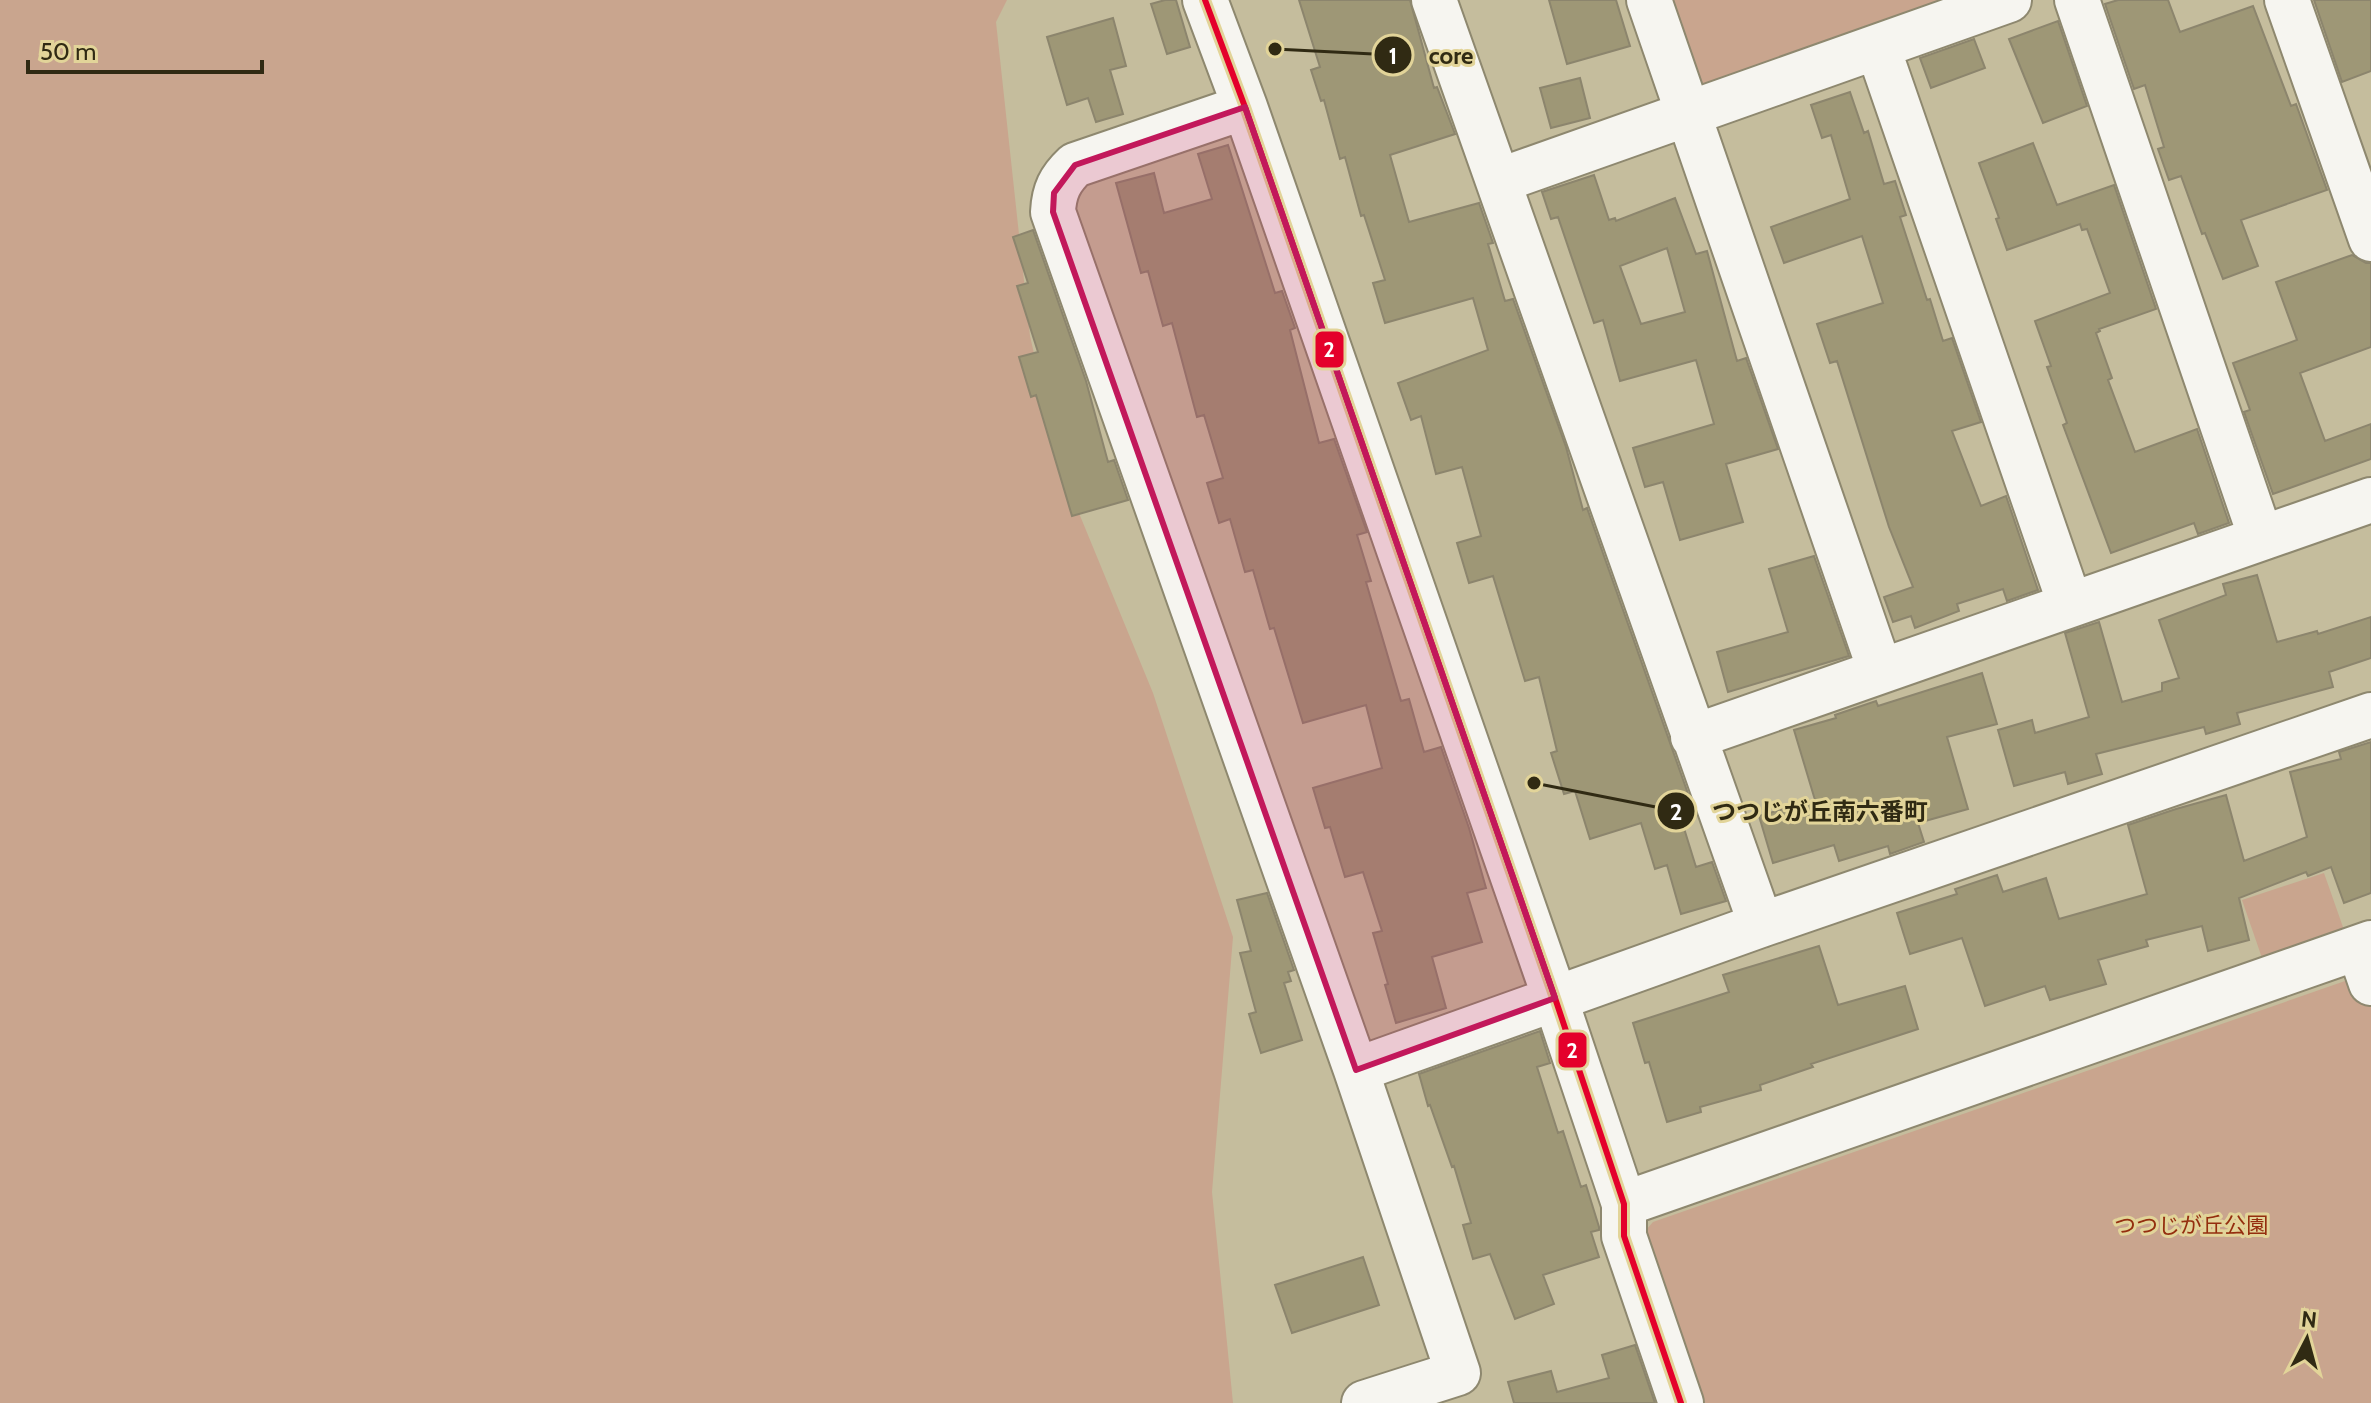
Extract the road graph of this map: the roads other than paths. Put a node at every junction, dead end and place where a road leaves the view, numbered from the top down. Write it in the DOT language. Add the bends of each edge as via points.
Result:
graph roads {
  1 [pos="1205,0"];
  2 [pos="1434,0"];
  3 [pos="1649,0"];
  4 [pos="2009,0"];
  5 [pos="2077,0"];
  6 [pos="2287,0"];
  7 [pos="1878,48"];
  8 [pos="1245,107"];
  9 [pos="1688,114"];
  10 [pos="1498,181"];
  11 [pos="2371,239"];
  12 [pos="2371,500"];
  13 [pos="2261,538"];
  14 [pos="2070,604"];
  15 [pos="1880,670"];
  16 [pos="2371,715"];
  17 [pos="1693,737"];
  18 [pos="1761,925"];
  19 [pos="2367,958"];
  20 [pos="1555,998"];
  21 [pos="1356,1070"];
  22 [pos="1624,1204"];
  23 [pos="1464,1388"];
  24 [pos="1364,1403"];
  25 [pos="1681,1403"];
  1 -- 8 [label="street"];
  2 -- 10 [label="street"];
  3 -- 9 [label="street"];
  4 -- 7 [label="street"];
  5 -- 13 [label="street"];
  6 -- 11 [label="street"];
  7 -- 9 [label="street"];
  7 -- 14 [label="street"];
  8 -- 20 [label="street"];
  8 -- 21 [label="street" via="1075,165 1054,193 1053,212"];
  9 -- 10 [label="street"];
  9 -- 15 [label="street"];
  10 -- 17 [label="street"];
  12 -- 13 [label="street"];
  13 -- 14 [label="street"];
  14 -- 15 [label="street"];
  15 -- 17 [label="street"];
  16 -- 18 [label="street"];
  17 -- 18 [label="street"];
  18 -- 20 [label="street"];
  19 -- 22 [label="street"];
  20 -- 21 [label="street"];
  20 -- 22 [label="street"];
  21 -- 23 [label="street"];
  22 -- 25 [label="street" via="1624,1236"];
  23 -- 24 [label="street"];
}
